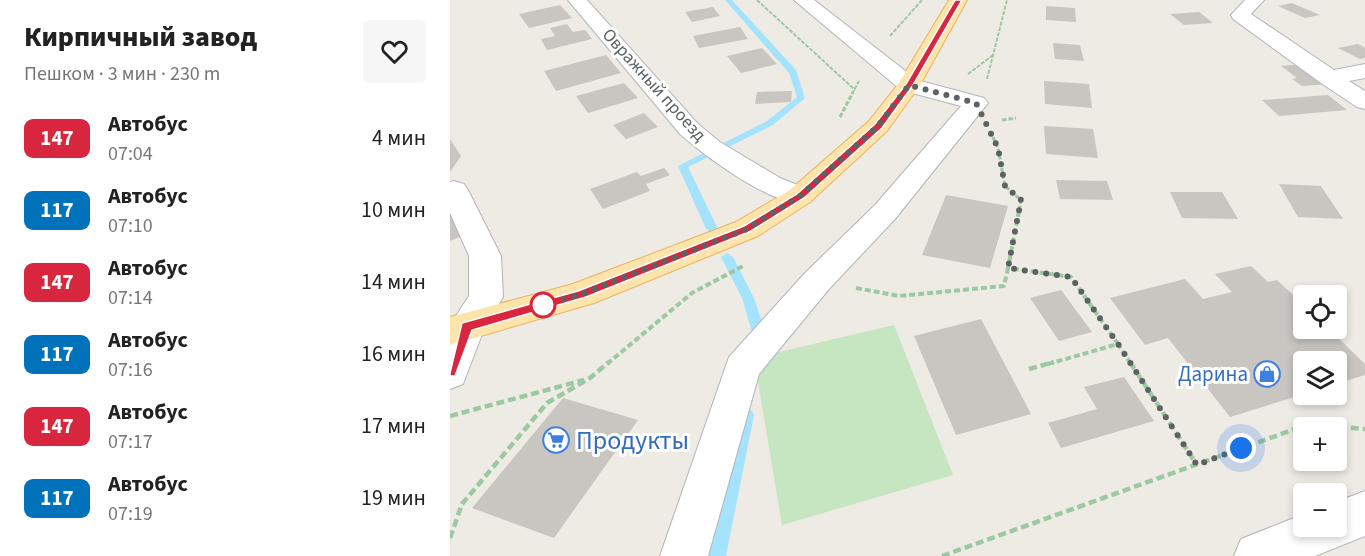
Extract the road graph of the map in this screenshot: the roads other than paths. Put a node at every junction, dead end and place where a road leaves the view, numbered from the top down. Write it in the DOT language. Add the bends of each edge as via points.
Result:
graph roads {
  1 [pos="577,0"];
  2 [pos="803,0"];
  3 [pos="958,0"];
  4 [pos="1256,0"];
  5 [pos="1365,71"];
  6 [pos="1329,78"];
  7 [pos="909,85"];
  8 [pos="1365,102"];
  9 [pos="454,190"];
  10 [pos="800,196"];
  11 [pos="458,329"];
  12 [pos="450,373"];
  13 [pos="1365,513"];
  14 [pos="1347,520"];
  15 [pos="1305,537"];
  16 [pos="684,556"];
  17 [pos="1258,556"];
  1 -- 10 [label="street, Овражный проезд" via="689,129 711,148 770,184"];
  2 -- 7 [label="street"];
  3 -- 7 [label="main road"];
  4 -- 6 [label="street" via="1240,15"];
  5 -- 6 [label="street"];
  6 -- 8 [label="street"];
  7 -- 10 [label="main road" via="878,126"];
  7 -- 16 [label="street" via="976,103 885,212 817,281 742,368"];
  9 -- 11 [label="street" via="485,256 486,297"];
  10 -- 11 [label="main road" via="747,229 582,294"];
  11 -- 12 [label="street"];
  13 -- 14 [label="street"];
  15 -- 17 [label="street"];
}
